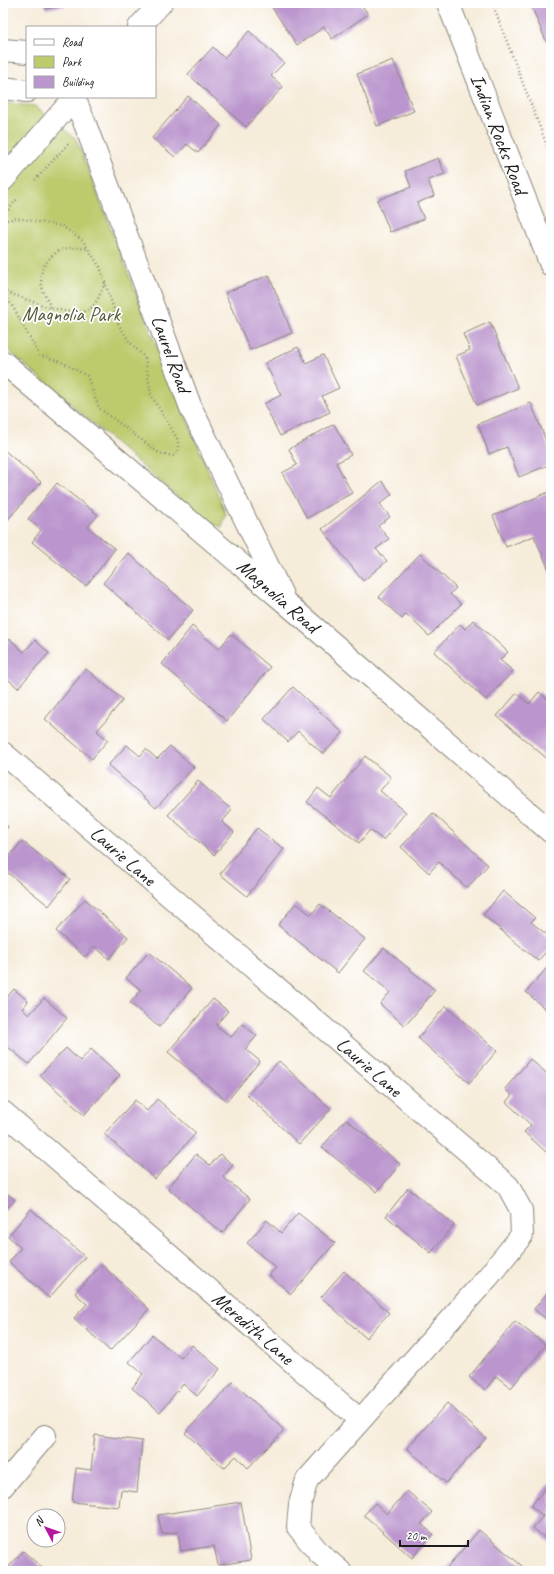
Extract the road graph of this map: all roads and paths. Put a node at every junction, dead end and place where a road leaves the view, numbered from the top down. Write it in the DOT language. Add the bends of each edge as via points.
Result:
graph roads {
  1 [pos="161,3"];
  2 [pos="448,3"];
  3 [pos="492,3"];
  4 [pos="140,26"];
  5 [pos="3,50"];
  6 [pos="26,52"];
  7 [pos="3,88"];
  8 [pos="26,91"];
  9 [pos="74,98"];
  10 [pos="75,98"];
  11 [pos="85,124"];
  12 [pos="551,156"];
  13 [pos="3,180"];
  14 [pos="30,185"];
  15 [pos="20,196"];
  16 [pos="3,216"];
  17 [pos="3,221"];
  18 [pos="89,249"];
  19 [pos="551,266"];
  20 [pos="106,283"];
  21 [pos="3,291"];
  22 [pos="3,295"];
  23 [pos="52,307"];
  24 [pos="3,362"];
  25 [pos="286,603"];
  26 [pos="3,753"];
  27 [pos="551,832"];
  28 [pos="3,1112"];
  29 [pos="360,1420"];
  30 [pos="45,1436"];
  31 [pos="3,1486"];
  32 [pos="340,1571"];
  1 -- 4 [label="street"];
  2 -- 19 [label="street, Indian Rocks Road"];
  3 -- 12 [label="path"];
  5 -- 6 [label="street"];
  7 -- 8 [label="street"];
  9 -- 13 [label="street"];
  10 -- 11 [label="street, Laurel Road"];
  11 -- 14 [label="path"];
  11 -- 25 [label="street, Laurel Road" via="191,408"];
  15 -- 16 [label="path"];
  17 -- 18 [label="path" via="16,218 62,226 83,241"];
  18 -- 20 [label="path"];
  18 -- 23 [label="path" via="62,249 45,263 41,272 41,283 45,298"];
  20 -- 22 [label="path" via="120,326 129,341 145,358 151,395 178,440 178,452 174,456 159,453 98,408 87,376 64,363 39,355 12,305"];
  20 -- 23 [label="path" via="94,304 86,311 66,312"];
  21 -- 23 [label="path"];
  24 -- 25 [label="street, Magnolia Road"];
  25 -- 27 [label="street, Magnolia Road"];
  26 -- 29 [label="street, Laurie Lane" via="508,1186 521,1210 522,1235 473,1294"];
  28 -- 29 [label="street, Meredith Lane"];
  29 -- 32 [label="street" via="307,1480 300,1504 298,1527 319,1553"];
  30 -- 31 [label="street"];
}
